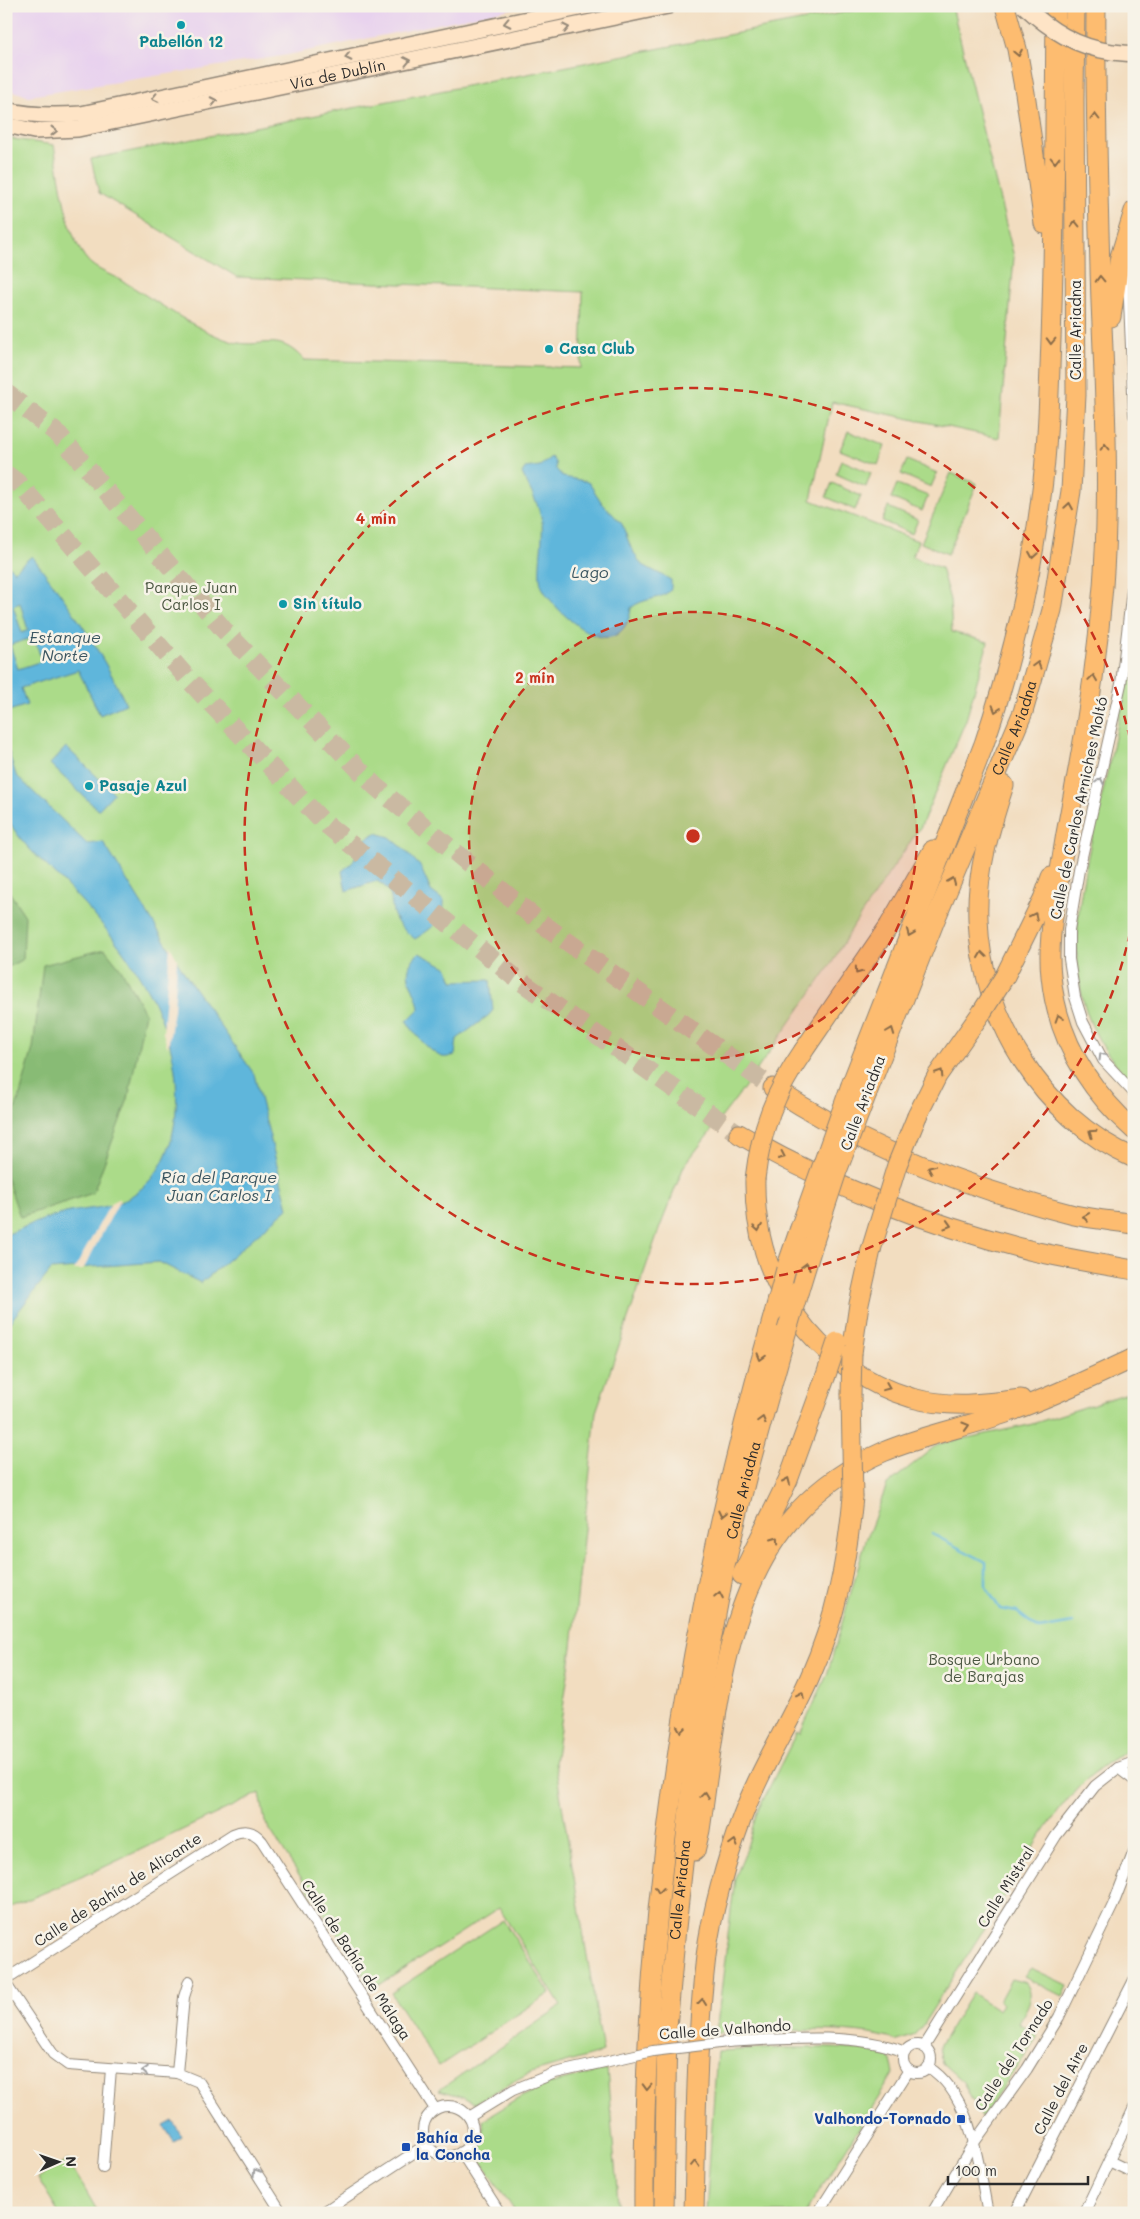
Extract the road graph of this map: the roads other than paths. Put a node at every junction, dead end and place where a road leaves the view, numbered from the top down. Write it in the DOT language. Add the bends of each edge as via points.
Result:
graph roads {
  1 [pos="589,6"];
  2 [pos="668,6"];
  3 [pos="1005,6"];
  4 [pos="1024,6"];
  5 [pos="1037,6"];
  6 [pos="1056,6"];
  7 [pos="1075,6"];
  8 [pos="1096,6"];
  9 [pos="1134,43"];
  10 [pos="1112,47"];
  11 [pos="1134,54"];
  12 [pos="6,110"];
  13 [pos="6,125"];
  14 [pos="1134,211"];
  15 [pos="1134,242"];
  16 [pos="1053,292"];
  17 [pos="1104,380"];
  18 [pos="1134,415"];
  19 [pos="1134,572"];
  20 [pos="1023,712"];
  21 [pos="967,790"];
  22 [pos="1063,847"];
  23 [pos="773,1088"];
  24 [pos="859,1089"];
  25 [pos="1134,1093"];
  26 [pos="1134,1130"];
  27 [pos="739,1134"];
  28 [pos="1134,1158"];
  29 [pos="1134,1224"];
  30 [pos="806,1236"];
  31 [pos="1134,1270"];
  32 [pos="845,1348"];
  33 [pos="1134,1357"];
  34 [pos="1134,1762"];
  35 [pos="1118,1768"];
  36 [pos="1134,1780"];
  37 [pos="692,1782"];
  38 [pos="248,1831"];
  39 [pos="1134,1851"];
  40 [pos="676,1928"];
  41 [pos="6,1979"];
  42 [pos="1134,1980"];
  43 [pos="189,1981"];
  44 [pos="6,1984"];
  45 [pos="924,2047"];
  46 [pos="905,2052"];
  47 [pos="928,2066"];
  48 [pos="111,2069"];
  49 [pos="909,2070"];
  50 [pos="177,2073"];
  51 [pos="1134,2108"];
  52 [pos="435,2109"];
  53 [pos="469,2117"];
  54 [pos="427,2144"];
  55 [pos="973,2144"];
  56 [pos="461,2152"];
  57 [pos="1109,2161"];
  58 [pos="104,2167"];
  59 [pos="1134,2173"];
  60 [pos="282,2213"];
  61 [pos="322,2213"];
  62 [pos="500,2213"];
  63 [pos="644,2213"];
  64 [pos="664,2213"];
  65 [pos="694,2213"];
  66 [pos="818,2213"];
  67 [pos="932,2213"];
  68 [pos="988,2213"];
  69 [pos="1016,2213"];
  70 [pos="1084,2213"];
  1 -- 12 [label="street, Vía de Dublín, one-way" via="81,114 22,114"];
  13 -- 2 [label="street, Vía de Dublín, one-way" via="34,131 78,129"];
  3 -- 16 [label="highway, one-way" via="1025,93"];
  4 -- 10 [label="street, bridge" via="1044,24 1071,40 1090,48"];
  5 -- 10 [label="street" via="1072,32"];
  6 -- 16 [label="highway, Calle Ariadna, one-way"];
  20 -- 7 [label="highway, Calle Ariadna, one-way" via="1052,610 1071,490 1076,369"];
  17 -- 8 [label="highway, one-way" via="1095,120"];
  9 -- 10 [label="street"];
  10 -- 11 [label="street"];
  14 -- 17 [label="highway" via="1120,257"];
  15 -- 18 [label="street" via="1128,286"];
  16 -- 21 [label="highway, Calle Ariadna, one-way" via="1046,456 1031,568 998,701"];
  22 -- 17 [label="highway, one-way" via="1098,640 1106,510"];
  25 -- 19 [label="street, Calle de Carlos Arniches Moltó, one-way" via="1103,1060 1083,1022 1069,959 1079,870 1121,684"];
  24 -- 20 [label="highway, Calle Ariadna, one-way" via="936,920"];
  28 -- 20 [label="highway, one-way" via="1084,1128 1047,1092 1022,1059 989,990 978,919 980,883 990,826 1018,746"];
  21 -- 24 [label="highway, Calle Ariadna, one-way"];
  21 -- 33 [label="highway, one-way, bridge" via="890,926 804,1050 773,1103 761,1141 754,1202 769,1270 808,1334 840,1362 866,1379 912,1398 980,1405 1022,1398"];
  26 -- 22 [label="highway, one-way" via="1111,1108 1083,1072 1056,1010 1050,948"];
  32 -- 22 [label="highway, one-way, bridge" via="859,1304 870,1250 897,1165 917,1116 937,1076 1005,976 1043,899"];
  29 -- 23 [label="highway, one-way" via="1075,1215 961,1181 859,1137"];
  24 -- 30 [label="highway, Calle Ariadna, bridge"];
  27 -- 31 [label="highway, one-way" via="840,1184 921,1216 1029,1250"];
  37 -- 30 [label="highway, Calle Ariadna, one-way, bridge" via="706,1661 725,1566 746,1475 799,1290"];
  30 -- 63 [label="highway, Calle Ariadna, one-way, bridge" via="786,1269 746,1411 703,1597 688,1680 655,1926 648,2041"];
  37 -- 32 [label="highway, one-way, bridge" via="720,1644 734,1596 788,1480 825,1378"];
  65 -- 32 [label="highway, one-way, bridge" via="700,2021 706,1954 741,1820 811,1676 835,1610 847,1554 853,1497 851,1395"];
  40 -- 33 [label="highway, one-way" via="700,1830 722,1677 731,1639 750,1584 790,1521 844,1473 883,1452 1009,1412 1071,1388"];
  34 -- 35 [label="street, Calle Mistral"];
  35 -- 36 [label="street"];
  35 -- 45 [label="street, Calle Mistral" via="1095,1786 1056,1836"];
  37 -- 40 [label="highway, Calle Ariadna"];
  38 -- 41 [label="street, Calle de Bahía de Alicante" via="233,1834"];
  38 -- 52 [label="street, Calle de Bahía de Málaga" via="262,1841"];
  39 -- 55 [label="street, Calle del Tornado" via="1113,1905 1059,2017 1027,2069"];
  40 -- 64 [label="highway, Calle Ariadna" via="667,2027"];
  42 -- 69 [label="street, Calle del Aire"];
  43 -- 50 [label="street" via="184,1997"];
  44 -- 48 [label="street" via="53,2054 68,2065"];
  45 -- 46 [label="street" via="914,2046"];
  45 -- 47 [label="street" via="930,2056"];
  46 -- 49 [label="street" via="903,2061"];
  46 -- 53 [label="street, Calle de Valhondo, bridge" via="890,2046 841,2039 728,2042 652,2051 555,2073 513,2090"];
  47 -- 49 [label="street" via="922,2072"];
  47 -- 55 [label="street" via="954,2092 967,2118"];
  50 -- 48 [label="street, one-way"];
  48 -- 58 [label="street"];
  49 -- 66 [label="street"];
  60 -- 50 [label="street, one-way" via="199,2082"];
  51 -- 57 [label="street"];
  52 -- 53 [label="street" via="451,2106"];
  52 -- 54 [label="street" via="425,2120 423,2128"];
  53 -- 56 [label="street" via="472,2139"];
  54 -- 56 [label="street" via="447,2156"];
  54 -- 61 [label="street"];
  55 -- 67 [label="street, Calle del Tornado"];
  55 -- 68 [label="street"];
  56 -- 62 [label="street"];
  57 -- 59 [label="street"];
  57 -- 70 [label="street"];
}
